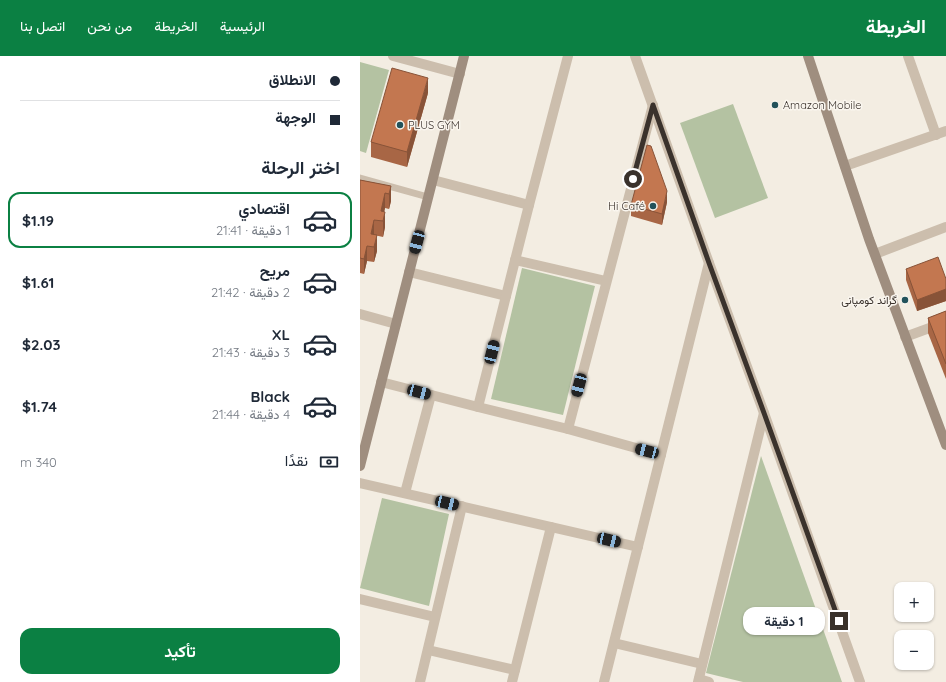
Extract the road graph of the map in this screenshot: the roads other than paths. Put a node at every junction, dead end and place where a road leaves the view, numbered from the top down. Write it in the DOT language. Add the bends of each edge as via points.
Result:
graph roads {
  1 [pos="393,56"];
  2 [pos="464,56"];
  3 [pos="568,56"];
  4 [pos="635,56"];
  5 [pos="808,56"];
  6 [pos="908,56"];
  7 [pos="460,74"];
  8 [pos="653,105"];
  9 [pos="946,131"];
  10 [pos="936,134"];
  11 [pos="845,166"];
  12 [pos="360,178"];
  13 [pos="433,180"];
  14 [pos="428,197"];
  15 [pos="529,205"];
  16 [pos="946,227"];
  17 [pos="874,254"];
  18 [pos="515,260"];
  19 [pos="709,263"];
  20 [pos="409,272"];
  21 [pos="606,282"];
  22 [pos="506,296"];
  23 [pos="360,314"];
  24 [pos="946,322"];
  25 [pos="396,324"];
  26 [pos="905,337"];
  27 [pos="381,382"];
  28 [pos="431,395"];
  29 [pos="478,407"];
  30 [pos="764,413"];
  31 [pos="568,429"];
  32 [pos="946,445"];
  33 [pos="362,454"];
  34 [pos="661,455"];
  35 [pos="360,466"];
  36 [pos="360,483"];
  37 [pos="405,493"];
  38 [pos="462,506"];
  39 [pos="551,527"];
  40 [pos="638,547"];
  41 [pos="360,599"];
  42 [pos="435,617"];
  43 [pos="614,642"];
  44 [pos="428,650"];
  45 [pos="702,664"];
  46 [pos="515,670"];
  47 [pos="698,681"];
  48 [pos="420,682"];
  49 [pos="512,682"];
  50 [pos="604,682"];
  51 [pos="709,682"];
  52 [pos="860,682"];
  1 -- 7 [label="street"];
  2 -- 7 [label="street"];
  3 -- 15 [label="street"];
  4 -- 8 [label="street"];
  5 -- 11 [label="street"];
  6 -- 10 [label="street"];
  7 -- 13 [label="street"];
  8 -- 19 [label="street"];
  8 -- 21 [label="street"];
  9 -- 10 [label="street"];
  10 -- 11 [label="street"];
  11 -- 17 [label="street"];
  12 -- 14 [label="lane"];
  13 -- 14 [label="street"];
  13 -- 15 [label="street"];
  14 -- 20 [label="street"];
  15 -- 18 [label="street"];
  16 -- 17 [label="street"];
  17 -- 26 [label="street"];
  18 -- 21 [label="street"];
  18 -- 22 [label="street"];
  19 -- 30 [label="street"];
  19 -- 34 [label="street"];
  20 -- 22 [label="street"];
  20 -- 25 [label="street"];
  21 -- 31 [label="street"];
  22 -- 29 [label="street"];
  23 -- 25 [label="street"];
  24 -- 26 [label="street"];
  25 -- 27 [label="street"];
  26 -- 32 [label="street"];
  27 -- 28 [label="street"];
  27 -- 33 [label="street"];
  28 -- 29 [label="street"];
  28 -- 37 [label="street"];
  29 -- 31 [label="street"];
  30 -- 45 [label="street"];
  30 -- 52 [label="street"];
  31 -- 34 [label="street"];
  33 -- 35 [label="street"];
  34 -- 40 [label="street"];
  36 -- 37 [label="street"];
  37 -- 38 [label="street"];
  38 -- 39 [label="street"];
  38 -- 42 [label="street"];
  39 -- 40 [label="street"];
  39 -- 46 [label="street"];
  40 -- 43 [label="street"];
  41 -- 42 [label="street"];
  42 -- 44 [label="street"];
  43 -- 45 [label="street"];
  43 -- 50 [label="street"];
  44 -- 46 [label="street"];
  44 -- 48 [label="street"];
  45 -- 47 [label="street"];
  46 -- 49 [label="street"];
  47 -- 51 [label="street"];
}
